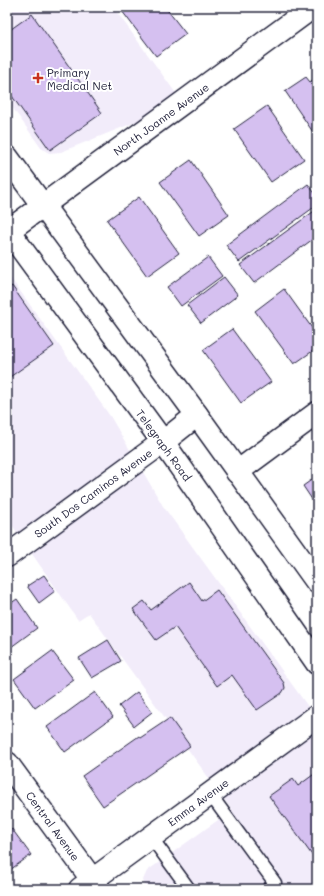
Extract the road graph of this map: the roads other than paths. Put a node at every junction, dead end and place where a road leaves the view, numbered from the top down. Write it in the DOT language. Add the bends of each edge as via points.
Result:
graph roads {
  1 [pos="313,7"];
  2 [pos="7,157"];
  3 [pos="43,205"];
  4 [pos="8,230"];
  5 [pos="317,413"];
  6 [pos="197,415"];
  7 [pos="163,442"];
  8 [pos="237,472"];
  9 [pos="7,556"];
  10 [pos="317,582"];
  11 [pos="317,663"];
  12 [pos="317,716"];
  13 [pos="7,763"];
  14 [pos="210,794"];
  15 [pos="151,837"];
  16 [pos="90,886"];
  17 [pos="189,889"];
  18 [pos="268,889"];
  1 -- 3 [label="street, North Joanne Avenue"];
  2 -- 3 [label="street"];
  3 -- 4 [label="street, North Joanne Avenue"];
  3 -- 6 [label="street"];
  4 -- 7 [label="street, Telegraph Road"];
  5 -- 8 [label="street"];
  6 -- 7 [label="street, South Dos Caminos Avenue"];
  6 -- 8 [label="street"];
  7 -- 9 [label="street, South Dos Caminos Avenue"];
  7 -- 11 [label="street, Telegraph Road"];
  8 -- 10 [label="street"];
  12 -- 14 [label="street, Emma Avenue"];
  13 -- 16 [label="street, Central Avenue"];
  14 -- 15 [label="street, Emma Avenue"];
  14 -- 18 [label="lane" via="275,883"];
  15 -- 16 [label="street, Emma Avenue"];
  15 -- 17 [label="lane"];
}
